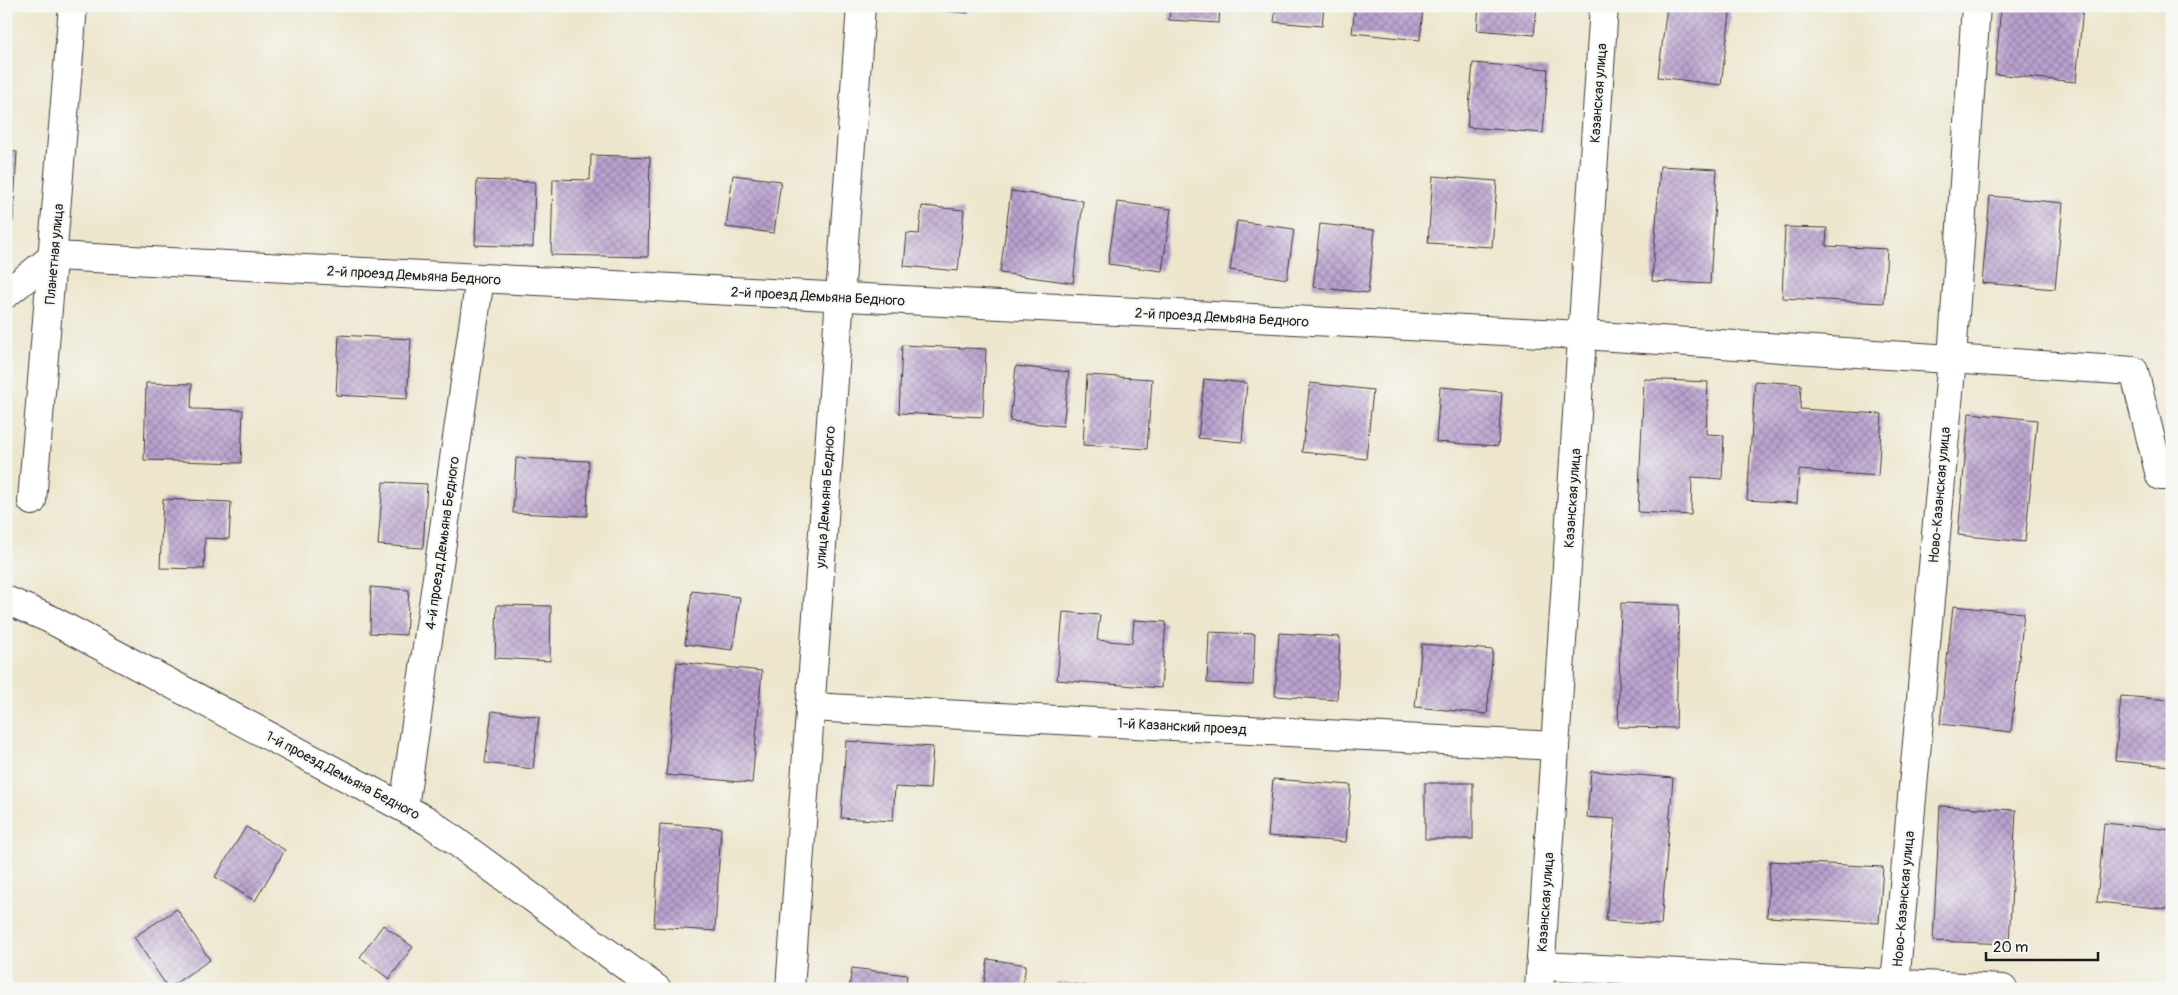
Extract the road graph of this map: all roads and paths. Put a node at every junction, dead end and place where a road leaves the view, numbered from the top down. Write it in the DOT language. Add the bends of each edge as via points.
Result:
graph roads {
  1 [pos="73,6"];
  2 [pos="861,6"];
  3 [pos="1604,6"];
  4 [pos="1976,6"];
  5 [pos="54,256"];
  6 [pos="480,278"];
  7 [pos="6,294"];
  8 [pos="839,297"];
  9 [pos="1582,335"];
  10 [pos="1952,359"];
  11 [pos="2172,476"];
  12 [pos="32,501"];
  13 [pos="6,600"];
  14 [pos="810,707"];
  15 [pos="1555,746"];
  16 [pos="404,807"];
  17 [pos="1540,978"];
  18 [pos="1895,984"];
  19 [pos="657,989"];
  20 [pos="790,989"];
  21 [pos="2003,989"];
  1 -- 5 [label="street, Планетная улица"];
  2 -- 8 [label="street, улица Демьяна Бедного"];
  3 -- 9 [label="street, Казанская улица"];
  4 -- 10 [label="street, Ново-Казанская улица"];
  5 -- 6 [label="street, 2-й проезд Демьяна Бедного"];
  5 -- 7 [label="street"];
  5 -- 12 [label="street, Планетная улица"];
  6 -- 8 [label="street, 2-й проезд Демьяна Бедного"];
  6 -- 16 [label="street, 4-й проезд Демьяна Бедного"];
  8 -- 9 [label="street, 2-й проезд Демьяна Бедного"];
  8 -- 14 [label="street, улица Демьяна Бедного"];
  9 -- 10 [label="street, 2-й проезд Демьяна Бедного"];
  9 -- 15 [label="street, Казанская улица"];
  10 -- 11 [label="street, 2-й проезд Демьяна Бедного" via="2134,371 2160,476"];
  10 -- 18 [label="street, Ново-Казанская улица"];
  13 -- 16 [label="street, 1-й проезд Демьяна Бедного" via="50,619"];
  14 -- 15 [label="street, 1-й Казанский проезд"];
  14 -- 20 [label="street, улица Демьяна Бедного"];
  15 -- 17 [label="street, Казанская улица"];
  16 -- 19 [label="street, 1-й проезд Демьяна Бедного" via="428,821"];
  17 -- 18 [label="street"];
  18 -- 21 [label="street"];
}
